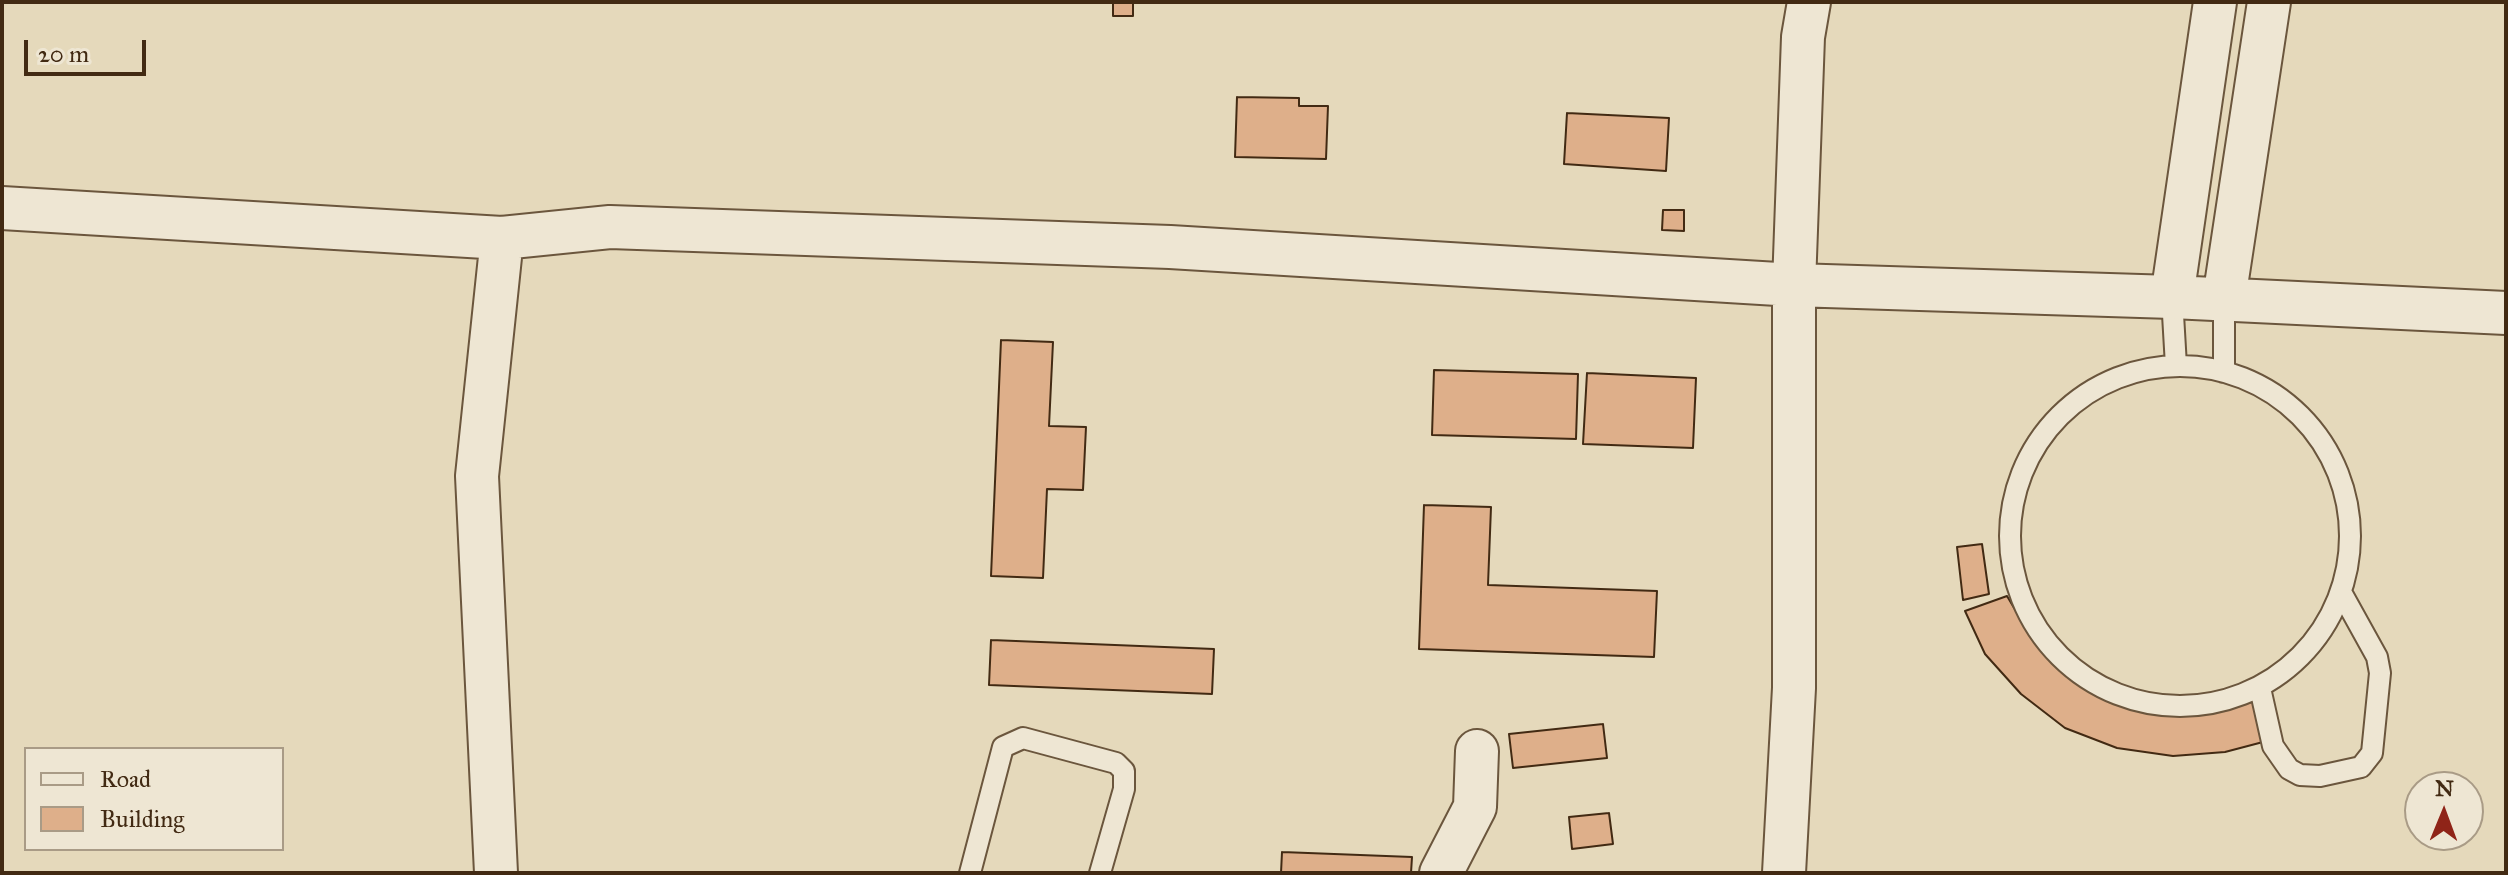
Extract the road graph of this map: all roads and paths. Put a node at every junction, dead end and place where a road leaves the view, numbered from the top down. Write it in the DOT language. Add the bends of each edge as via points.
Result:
graph roads {
  1 [pos="1809,2"];
  2 [pos="2215,2"];
  3 [pos="2269,2"];
  4 [pos="2,208"];
  5 [pos="502,238"];
  6 [pos="1794,285"];
  7 [pos="2172,297"];
  8 [pos="2224,299"];
  9 [pos="2506,313"];
  10 [pos="2176,366"];
  11 [pos="2224,372"];
  12 [pos="2341,592"];
  13 [pos="2260,688"];
  14 [pos="1477,751"];
  15 [pos="496,873"];
  16 [pos="970,873"];
  17 [pos="1100,873"];
  18 [pos="1441,873"];
  19 [pos="1784,873"];
  1 -- 6 [label="street" via="1803,37"];
  2 -- 7 [label="street"];
  3 -- 8 [label="street"];
  4 -- 5 [label="street"];
  5 -- 6 [label="street" via="610,227 1170,247"];
  5 -- 15 [label="street" via="477,476"];
  6 -- 7 [label="street"];
  6 -- 19 [label="street" via="1794,688"];
  7 -- 8 [label="street"];
  7 -- 10 [label="lane"];
  8 -- 9 [label="street"];
  8 -- 11 [label="lane"];
  10 -- 11 [label="lane"];
  10 -- 13 [label="lane" via="2126,375 2080,398 2043,434 2019,479 2008,529 2014,579 2034,626 2067,665 2111,693 2160,706 2211,704"];
  11 -- 12 [label="lane" via="2271,392 2310,425 2337,468 2351,517 2349,568"];
  12 -- 13 [label="lane" via="2332,616 2302,657"];
  12 -- 13 [label="lane" via="2377,657 2380,673 2372,753 2361,767 2320,776 2289,769 2273,746"];
  14 -- 18 [label="street" via="1475,807"];
  16 -- 17 [label="lane" via="1003,747 1023,738 1116,763 1124,771 1124,789"];
}
